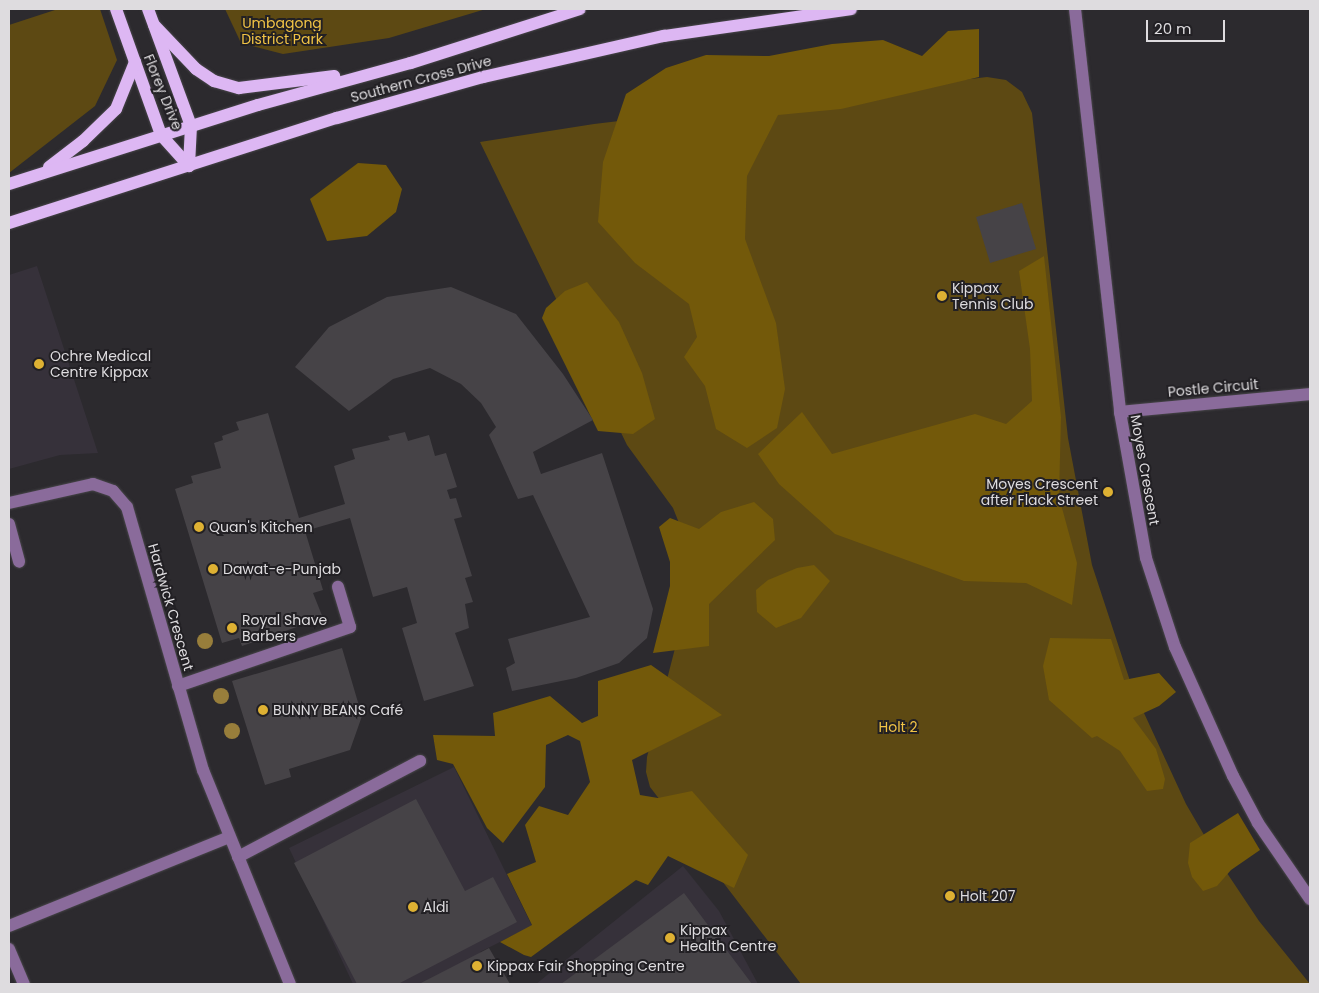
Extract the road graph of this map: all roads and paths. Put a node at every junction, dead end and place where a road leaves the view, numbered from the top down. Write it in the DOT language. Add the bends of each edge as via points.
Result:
graph roads {
  1 [pos="116,9"];
  2 [pos="148,9"];
  3 [pos="580,9"];
  4 [pos="851,9"];
  5 [pos="1075,9"];
  6 [pos="154,25"];
  7 [pos="135,62"];
  8 [pos="411,63"];
  9 [pos="192,126"];
  10 [pos="161,135"];
  11 [pos="189,166"];
  12 [pos="42,172"];
  13 [pos="9,184"];
  14 [pos="9,223"];
  15 [pos="1310,394"];
  16 [pos="1120,412"];
  17 [pos="9,503"];
  18 [pos="9,524"];
  19 [pos="19,562"];
  20 [pos="338,587"];
  21 [pos="178,686"];
  22 [pos="420,761"];
  23 [pos="228,837"];
  24 [pos="238,857"];
  25 [pos="1310,899"];
  26 [pos="9,926"];
  27 [pos="9,949"];
  28 [pos="24,984"];
  29 [pos="290,984"];
  1 -- 7 [label="main road, Florey Drive"];
  2 -- 6 [label="main road, Florey Drive"];
  3 -- 8 [label="main road, Southern Cross Drive"];
  4 -- 11 [label="main road, Southern Cross Drive" via="664,36 483,77"];
  5 -- 16 [label="street, Moyes Crescent"];
  6 -- 8 [label="main road" via="196,69 214,81 244,89"];
  6 -- 9 [label="main road, Florey Drive"];
  7 -- 10 [label="main road, Florey Drive"];
  7 -- 12 [label="main road" via="116,109"];
  8 -- 9 [label="main road, Southern Cross Drive"];
  9 -- 10 [label="main road, Southern Cross Drive"];
  9 -- 11 [label="main road, Florey Drive"];
  10 -- 11 [label="main road, Florey Drive"];
  10 -- 12 [label="main road, Southern Cross Drive"];
  11 -- 14 [label="main road, Southern Cross Drive"];
  12 -- 13 [label="main road, Southern Cross Drive"];
  15 -- 16 [label="street, Postle Circuit"];
  16 -- 25 [label="street, Moyes Crescent" via="1136,514 1167,626 1233,776 1258,823"];
  17 -- 21 [label="street, Hardwick Crescent" via="93,484 113,491 121,498 131,518"];
  18 -- 19 [label="street"];
  20 -- 21 [label="street" via="350,627"];
  21 -- 23 [label="street, Hardwick Crescent"];
  22 -- 24 [label="street"];
  23 -- 24 [label="street, Hardwick Crescent"];
  23 -- 26 [label="street"];
  24 -- 29 [label="street, Hardwick Crescent"];
  27 -- 28 [label="street"];
}
